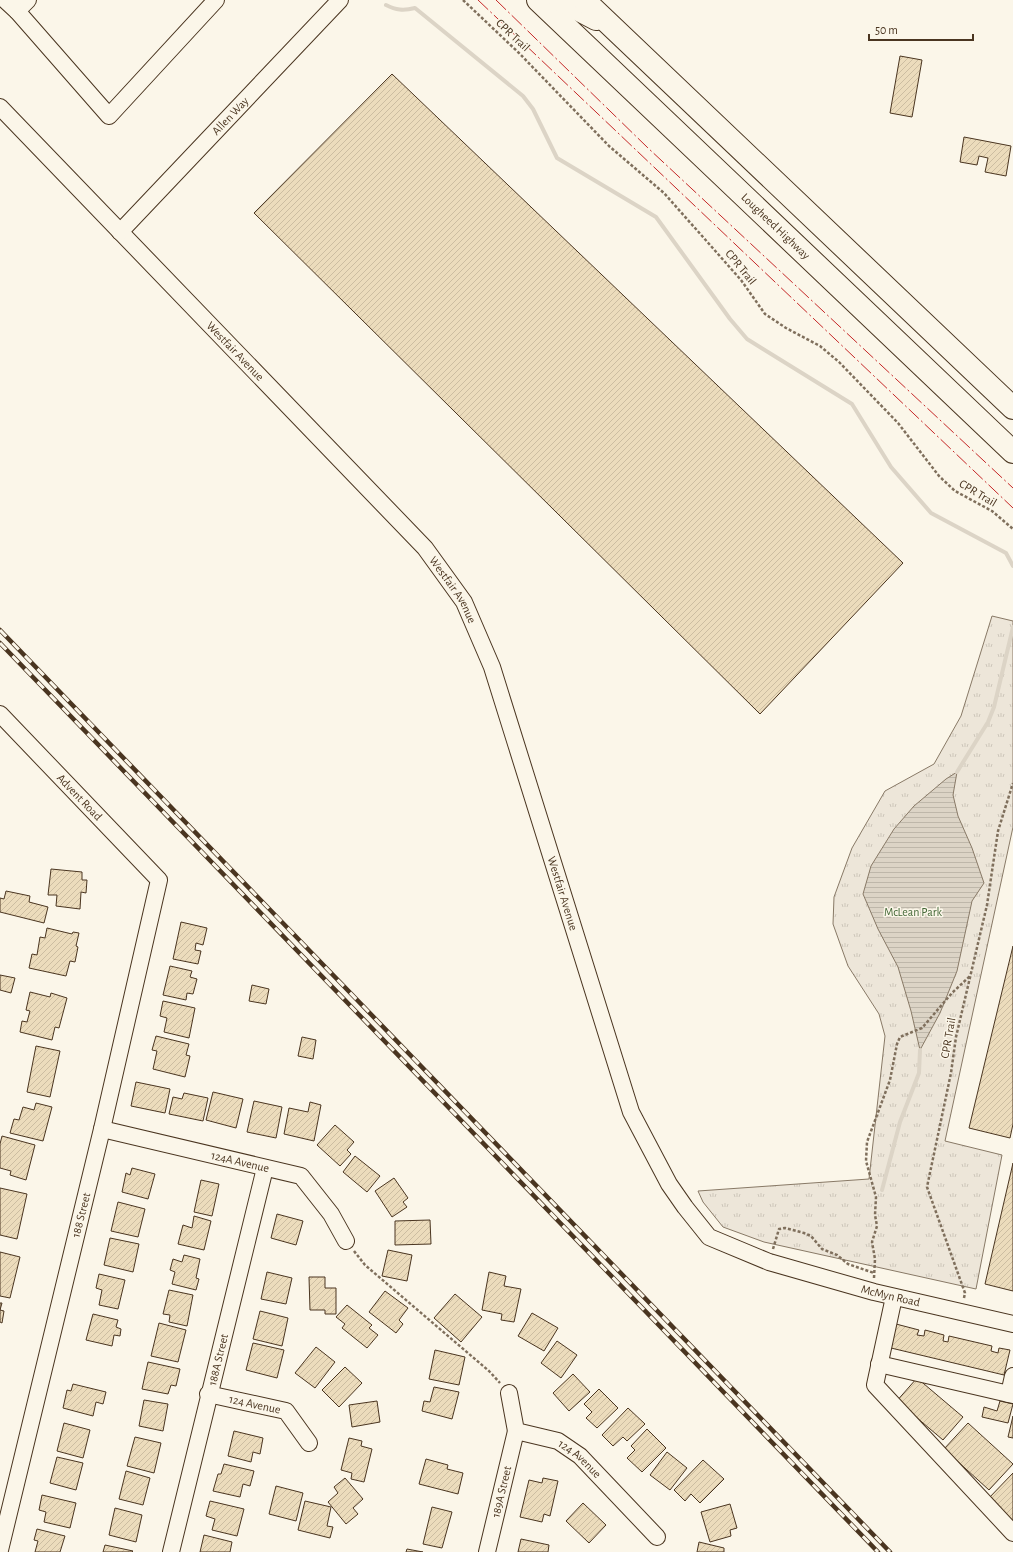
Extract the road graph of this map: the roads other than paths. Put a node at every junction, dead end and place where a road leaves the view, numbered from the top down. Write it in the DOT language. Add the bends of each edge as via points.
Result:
graph roads {
  1 [pos="5,0"];
  2 [pos="216,0"];
  3 [pos="340,0"];
  4 [pos="538,0"];
  5 [pos="560,0"];
  6 [pos="584,0"];
  7 [pos="22,6"];
  8 [pos="615,29"];
  9 [pos="0,107"];
  10 [pos="120,232"];
  11 [pos="1013,408"];
  12 [pos="1013,452"];
  13 [pos="0,714"];
  14 [pos="159,880"];
  15 [pos="102,1128"];
  16 [pos="265,1168"];
  17 [pos="346,1242"];
  18 [pos="769,1262"];
  19 [pos="894,1297"];
  20 [pos="1013,1324"];
  21 [pos="880,1364"];
  22 [pos="1013,1376"];
  23 [pos="509,1393"];
  24 [pos="208,1394"];
  25 [pos="1011,1394"];
  26 [pos="516,1431"];
  27 [pos="309,1443"];
  28 [pos="1013,1534"];
  29 [pos="657,1537"];
  30 [pos="0,1550"];
  31 [pos="171,1552"];
  32 [pos="486,1552"];
  1 -- 7 [label="street"];
  2 -- 7 [label="street" via="110,116"];
  3 -- 10 [label="street, Allen Way"];
  4 -- 12 [label="highway, Lougheed Highway"];
  5 -- 8 [label="highway"];
  6 -- 8 [label="highway"];
  8 -- 11 [label="highway"];
  9 -- 10 [label="street, Westfair Avenue"];
  10 -- 18 [label="street, Westfair Avenue" via="425,548 464,602 492,667 631,1112 669,1184 709,1237"];
  13 -- 14 [label="street, Advent Road"];
  14 -- 15 [label="street, 188 Street"];
  15 -- 16 [label="street, 124A Avenue"];
  15 -- 30 [label="street, 188 Street"];
  16 -- 17 [label="street, 124A Avenue" via="300,1176 331,1214"];
  16 -- 24 [label="street, 188A Street"];
  18 -- 19 [label="street, McMyn Road"];
  19 -- 20 [label="street, McMyn Road"];
  19 -- 21 [label="street"];
  21 -- 25 [label="street"];
  21 -- 28 [label="street" via="875,1385"];
  22 -- 25 [label="street"];
  23 -- 26 [label="street"];
  24 -- 27 [label="street, 124 Avenue" via="286,1411"];
  24 -- 31 [label="street, 188A Street"];
  26 -- 29 [label="street, 124 Avenue" via="558,1441 580,1456"];
  26 -- 32 [label="street, 189A Street"];
}
